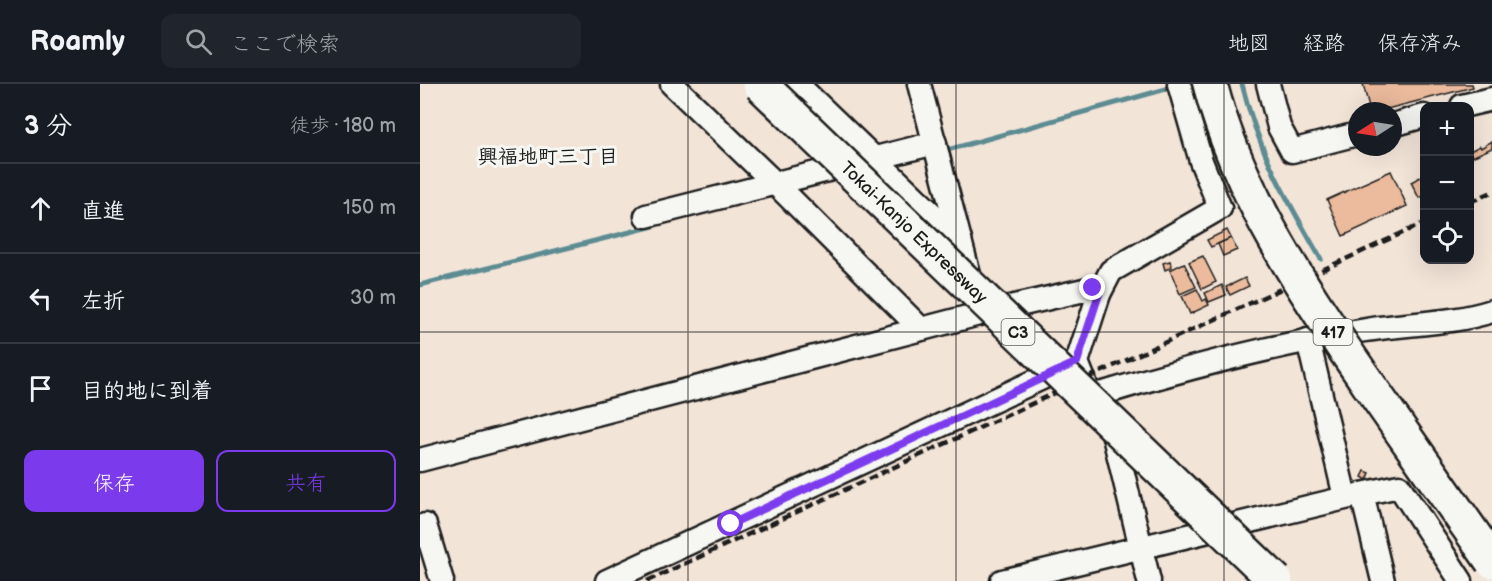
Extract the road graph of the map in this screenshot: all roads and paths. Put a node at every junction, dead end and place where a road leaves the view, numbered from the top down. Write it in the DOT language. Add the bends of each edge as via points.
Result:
graph roads {
  1 [pos="672,84"];
  2 [pos="760,84"];
  3 [pos="797,84"];
  4 [pos="919,84"];
  5 [pos="1179,84"];
  6 [pos="1210,84"];
  7 [pos="1268,84"];
  8 [pos="1492,99"];
  9 [pos="1474,103"];
  10 [pos="1420,117"];
  11 [pos="1402,122"];
  12 [pos="1348,136"];
  13 [pos="935,143"];
  14 [pos="873,159"];
  15 [pos="775,183"];
  16 [pos="646,216"];
  17 [pos="960,241"];
  18 [pos="1099,294"];
  19 [pos="1492,311"];
  20 [pos="979,314"];
  21 [pos="921,329"];
  22 [pos="1308,340"];
  23 [pos="1077,362"];
  24 [pos="1104,393"];
  25 [pos="420,460"];
  26 [pos="1353,496"];
  27 [pos="422,519"];
  28 [pos="1141,546"];
  29 [pos="1492,561"];
  30 [pos="442,581"];
  31 [pos="607,581"];
  32 [pos="1002,581"];
  33 [pos="1149,581"];
  34 [pos="1276,581"];
  35 [pos="1383,581"];
  36 [pos="1461,581"];
  1 -- 15 [label="street"];
  2 -- 34 [label="highway, Tokai-Kanjo Expressway / C3, bridge"];
  3 -- 14 [label="street"];
  4 -- 13 [label="street"];
  5 -- 18 [label="street" via="1201,161 1220,208 1111,271"];
  6 -- 29 [label="highway, 417, bridge" via="1235,159 1263,219 1310,300"];
  7 -- 12 [label="street" via="1279,127 1292,151"];
  8 -- 9 [label="street"];
  10 -- 11 [label="street"];
  13 -- 14 [label="street"];
  13 -- 17 [label="street"];
  14 -- 15 [label="street"];
  14 -- 17 [label="street"];
  15 -- 16 [label="street"];
  15 -- 21 [label="street"];
  17 -- 20 [label="street"];
  18 -- 20 [label="street" via="1093,288"];
  18 -- 23 [label="street"];
  19 -- 22 [label="street" via="1468,318"];
  20 -- 21 [label="street"];
  21 -- 25 [label="street"];
  22 -- 24 [label="street" via="1207,363"];
  22 -- 26 [label="street"];
  23 -- 24 [label="street" via="1090,395"];
  23 -- 31 [label="street"];
  24 -- 28 [label="street"];
  26 -- 28 [label="street"];
  26 -- 35 [label="street"];
  26 -- 36 [label="street" via="1399,486"];
  27 -- 30 [label="street"];
  28 -- 32 [label="street"];
  28 -- 33 [label="street"];
}
